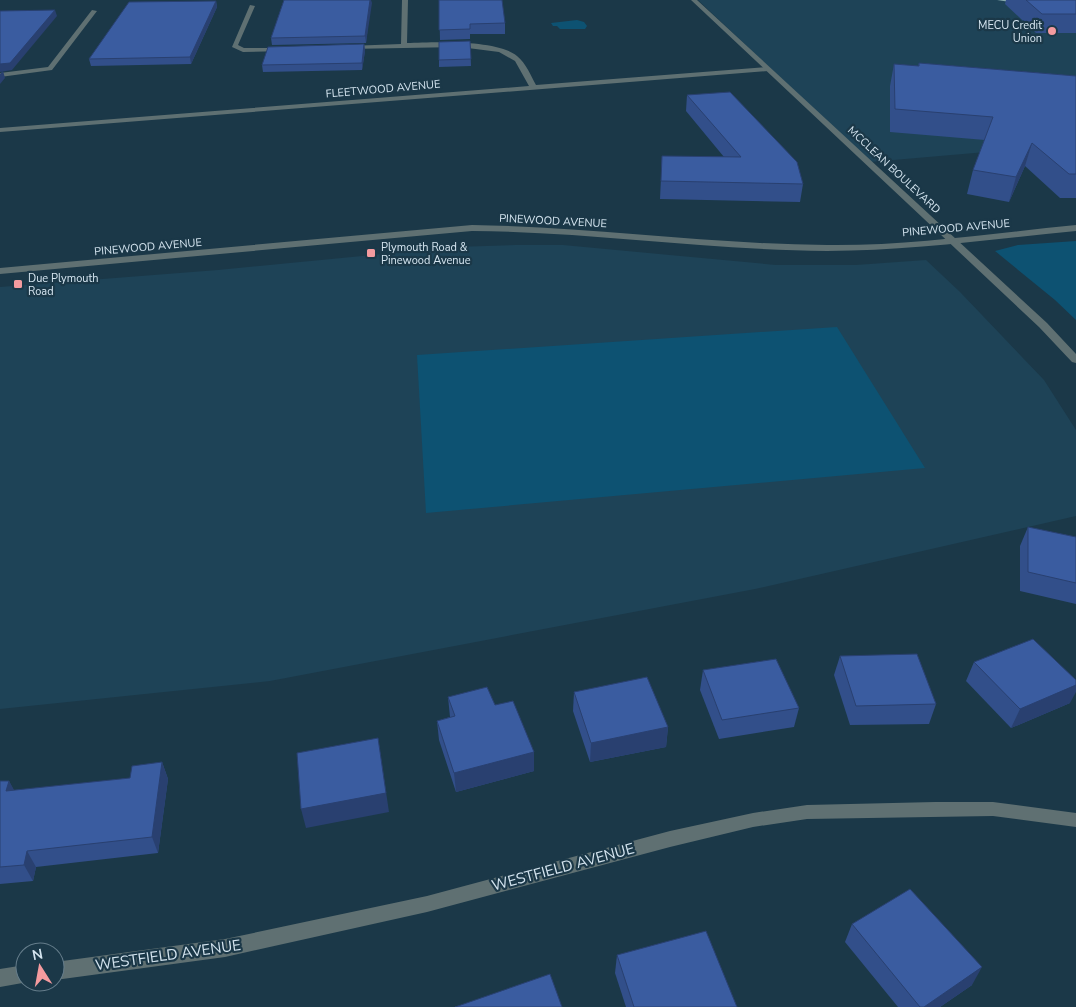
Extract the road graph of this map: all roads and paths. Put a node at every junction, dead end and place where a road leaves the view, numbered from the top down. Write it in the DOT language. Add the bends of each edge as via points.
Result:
graph roads {
  1 [pos="405,0"];
  2 [pos="694,0"];
  3 [pos="1000,0"];
  4 [pos="1027,2"];
  5 [pos="252,6"];
  6 [pos="94,11"];
  7 [pos="404,46"];
  8 [pos="346,48"];
  9 [pos="287,50"];
  10 [pos="768,70"];
  11 [pos="0,74"];
  12 [pos="534,88"];
  13 [pos="0,130"];
  14 [pos="1076,228"];
  15 [pos="951,240"];
  16 [pos="0,271"];
  17 [pos="1076,360"];
  18 [pos="1076,820"];
  19 [pos="65,969"];
  20 [pos="15,976"];
  21 [pos="0,978"];
  1 -- 7 [label="street"];
  2 -- 10 [label="street, MCCLEAN BOULEVARD"];
  3 -- 4 [label="main road"];
  5 -- 9 [label="street" via="234,46 243,50"];
  6 -- 11 [label="street" via="50,69"];
  7 -- 8 [label="street"];
  7 -- 12 [label="street" via="499,48 515,57"];
  10 -- 12 [label="street, FLEETWOOD AVENUE"];
  10 -- 15 [label="street, MCCLEAN BOULEVARD"];
  12 -- 13 [label="street, FLEETWOOD AVENUE"];
  14 -- 15 [label="street, PINEWOOD AVENUE"];
  15 -- 16 [label="street, PINEWOOD AVENUE" via="856,248 781,247 537,228 472,228"];
  15 -- 17 [label="street, MCCLEAN BOULEVARD"];
  18 -- 19 [label="street, WESTFIELD AVENUE" via="993,809 807,812 752,820 427,904 225,948"];
  20 -- 21 [label="street"];
}
